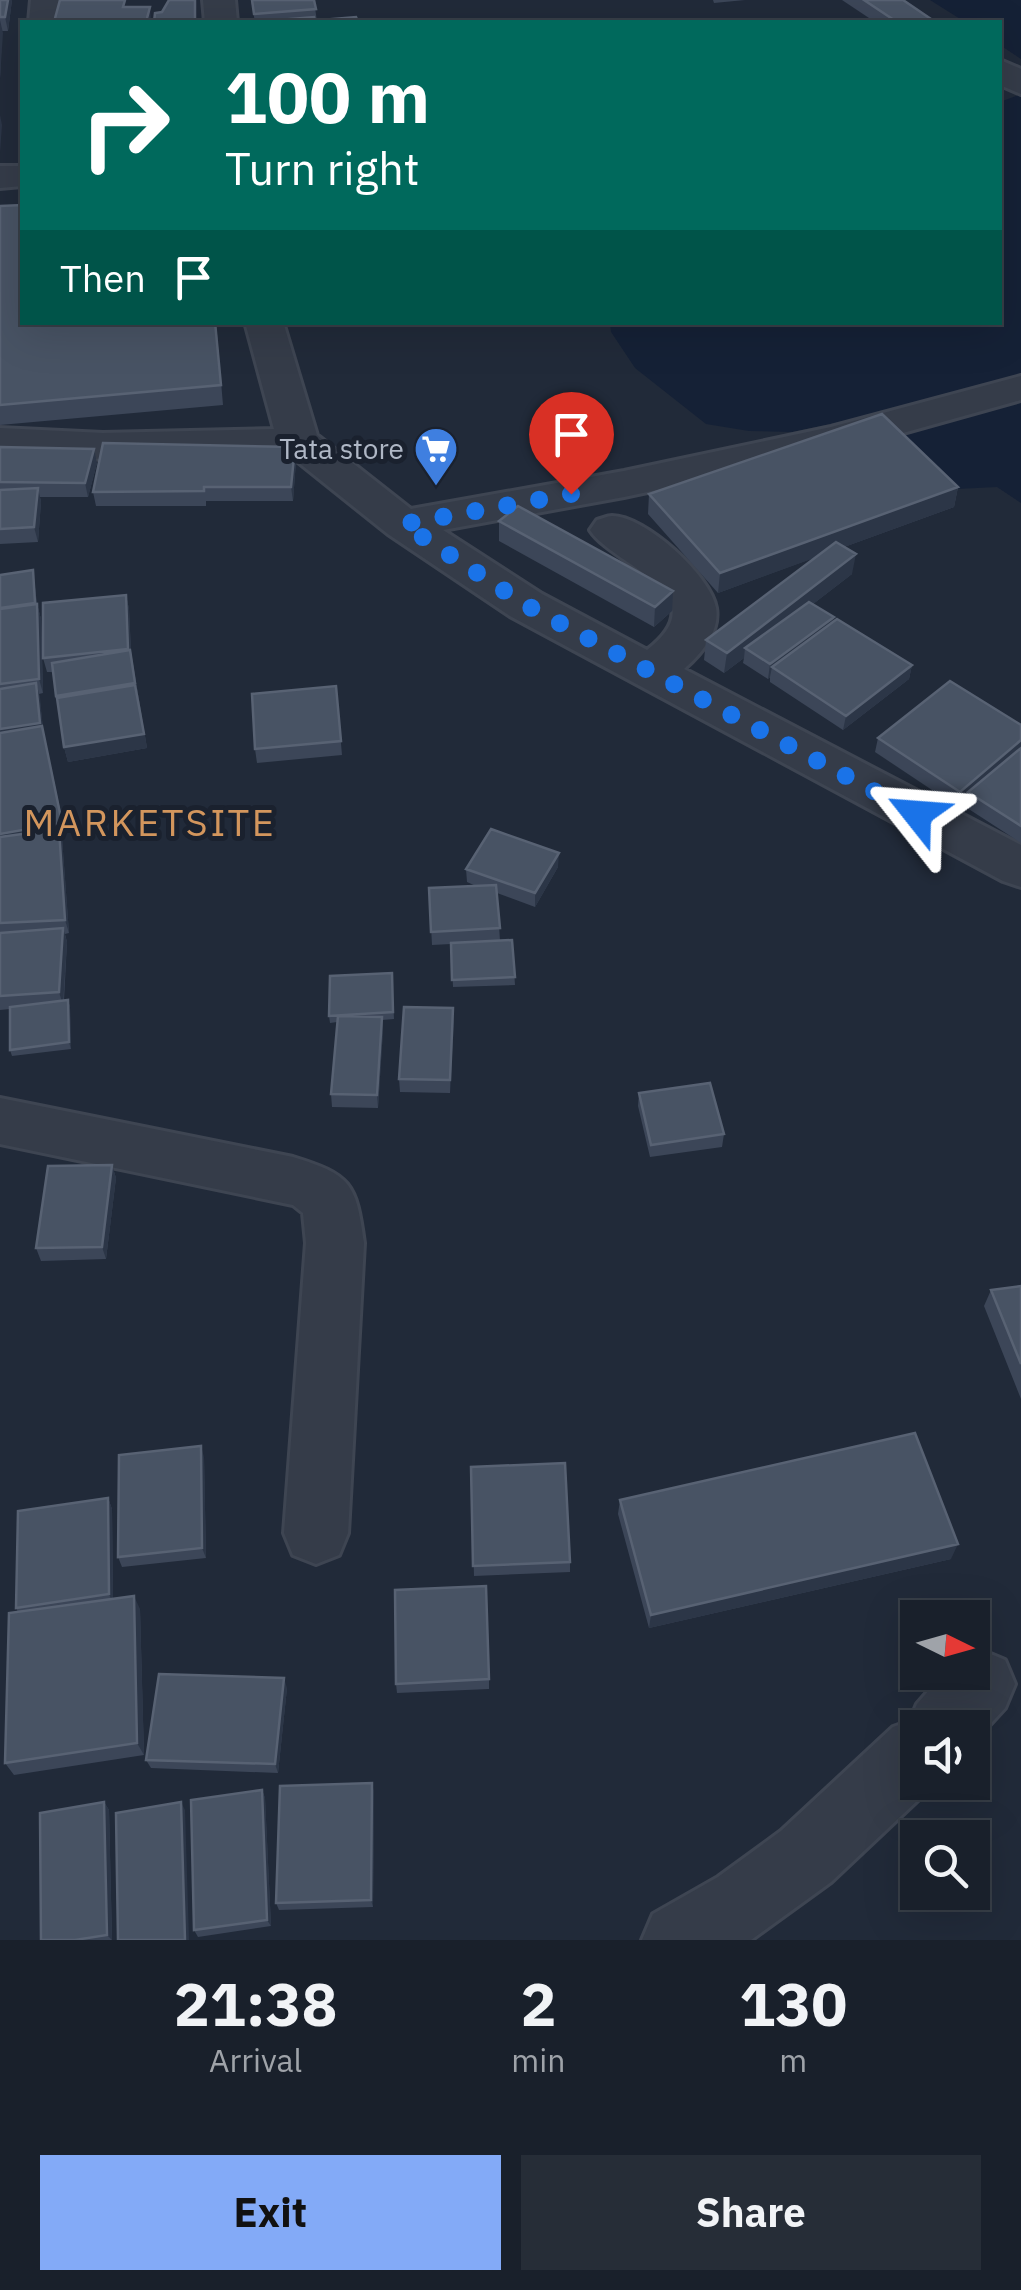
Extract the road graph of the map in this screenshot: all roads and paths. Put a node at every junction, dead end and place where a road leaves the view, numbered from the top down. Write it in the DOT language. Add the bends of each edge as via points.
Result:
graph roads {
  1 [pos="265,325"];
  2 [pos="1021,388"];
  3 [pos="298,440"];
  4 [pos="0,441"];
  5 [pos="403,524"];
  6 [pos="612,530"];
  7 [pos="649,672"];
  8 [pos="1021,868"];
  9 [pos="0,1121"];
  10 [pos="316,1533"];
  11 [pos="900,1771"];
  12 [pos="679,1940"];
  1 -- 3 [label="street"];
  2 -- 5 [label="street" via="835,439"];
  3 -- 4 [label="street" via="103,446"];
  3 -- 5 [label="street"];
  5 -- 7 [label="street" via="526,605"];
  6 -- 7 [label="street" via="652,554 689,590 693,603 685,641"];
  7 -- 8 [label="street"];
  9 -- 10 [label="street" via="293,1181 330,1201 335,1244"];
  11 -- 12 [label="street" via="867,1806 720,1920"];
}
